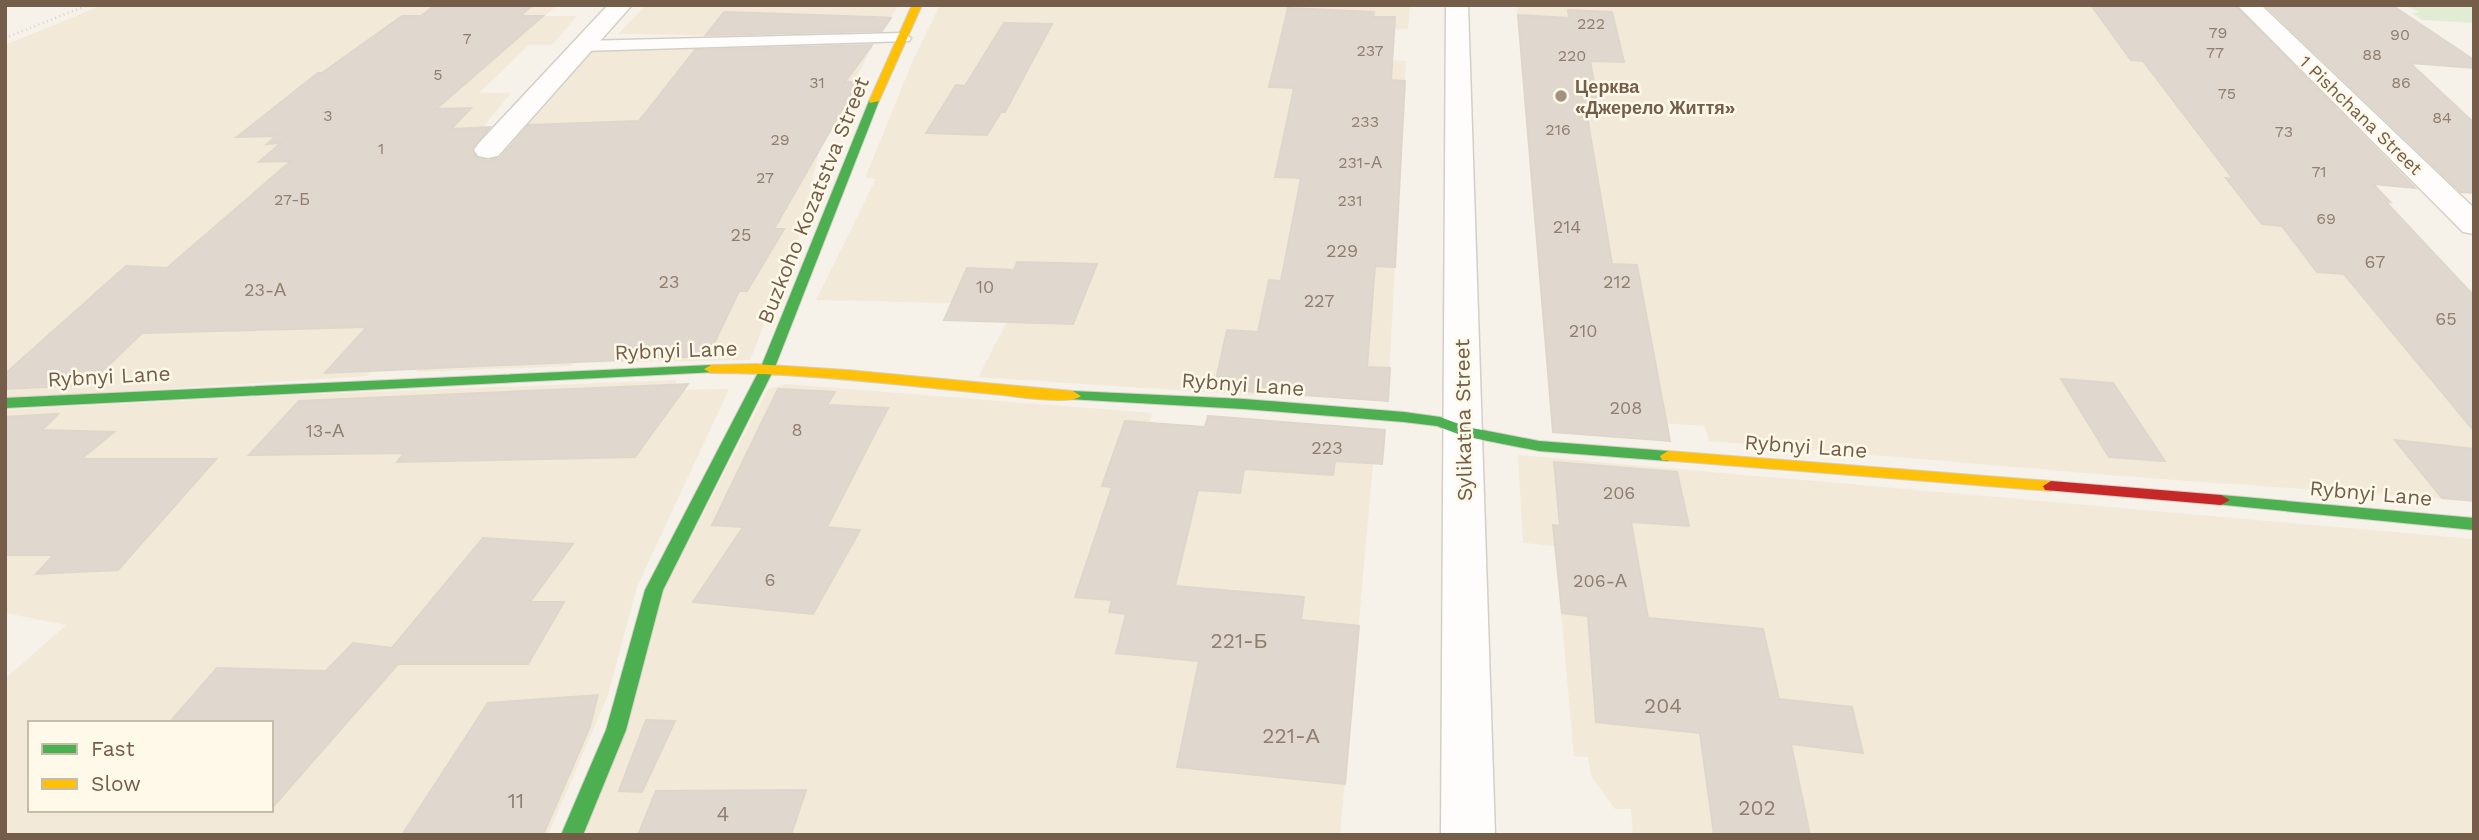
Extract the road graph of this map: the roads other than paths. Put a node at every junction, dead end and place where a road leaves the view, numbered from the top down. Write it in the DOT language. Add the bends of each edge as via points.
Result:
graph roads {
  1 [pos="621,5"];
  2 [pos="917,5"];
  3 [pos="1457,5"];
  4 [pos="2248,5"];
  5 [pos="903,38"];
  6 [pos="582,46"];
  7 [pos="488,150"];
  8 [pos="2474,225"];
  9 [pos="768,367"];
  10 [pos="5,403"];
  11 [pos="1463,431"];
  12 [pos="2474,524"];
  13 [pos="572,835"];
  14 [pos="1468,835"];
  1 -- 6 [label="street"];
  2 -- 5 [label="street, Buzkoho Kozatstva Street"];
  3 -- 11 [label="street, Sylikatna Street"];
  4 -- 8 [label="street, 1 Pishchana Street"];
  5 -- 6 [label="lane"];
  5 -- 9 [label="street, Buzkoho Kozatstva Street"];
  6 -- 7 [label="street"];
  9 -- 10 [label="street, Rybnyi Lane"];
  9 -- 11 [label="street, Rybnyi Lane" via="1010,393 1404,417"];
  9 -- 13 [label="street, Buzkoho Kozatstva Street" via="654,590 616,730"];
  11 -- 12 [label="street, Rybnyi Lane" via="1539,446 2158,494"];
  11 -- 14 [label="street, Sylikatna Street"];
}
